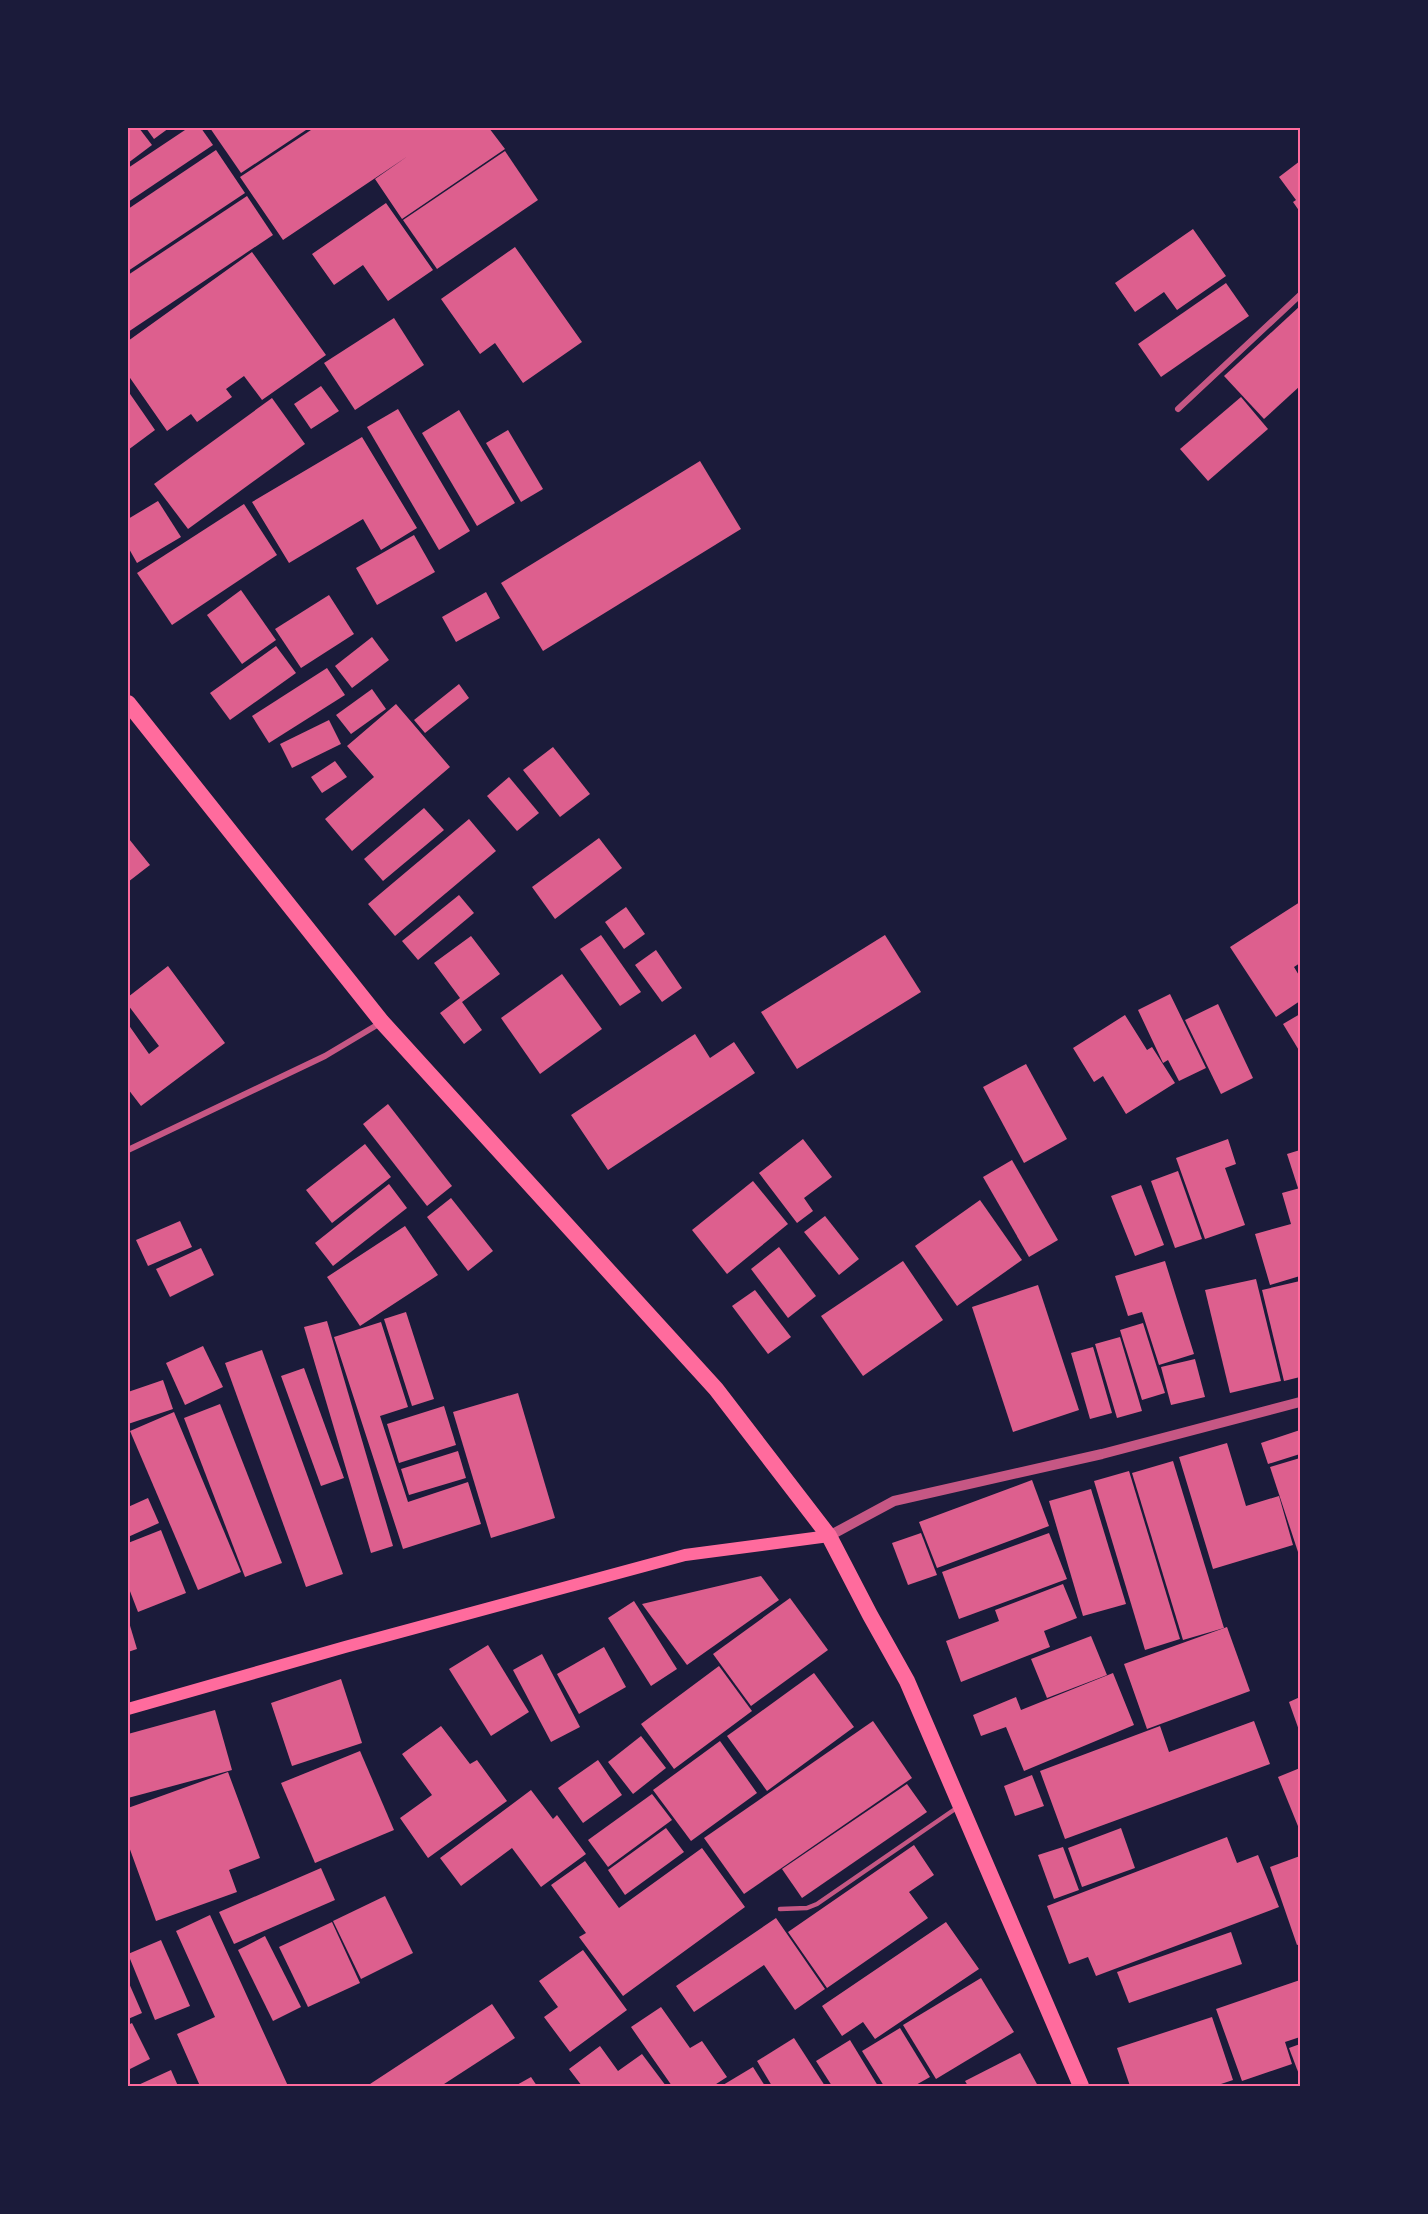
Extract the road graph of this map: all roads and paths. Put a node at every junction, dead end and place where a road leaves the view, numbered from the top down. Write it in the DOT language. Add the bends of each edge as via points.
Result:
graph roads {
  1 [pos="1300,295"];
  2 [pos="1178,409"];
  3 [pos="128,703"];
  4 [pos="382,1022"];
  5 [pos="128,1150"];
  6 [pos="1300,1402"];
  7 [pos="829,1536"];
  8 [pos="128,1709"];
  9 [pos="961,1805"];
  10 [pos="780,1909"];
  11 [pos="1081,2086"];
  1 -- 2 [label="street"];
  3 -- 4 [label="highway"];
  4 -- 5 [label="street" via="326,1056"];
  4 -- 7 [label="highway" via="716,1389"];
  6 -- 7 [label="street" via="1101,1454 894,1501"];
  7 -- 8 [label="main road" via="685,1555"];
  7 -- 9 [label="highway" via="907,1681"];
  9 -- 10 [label="lane" via="817,1904"];
  9 -- 11 [label="highway"];
}
